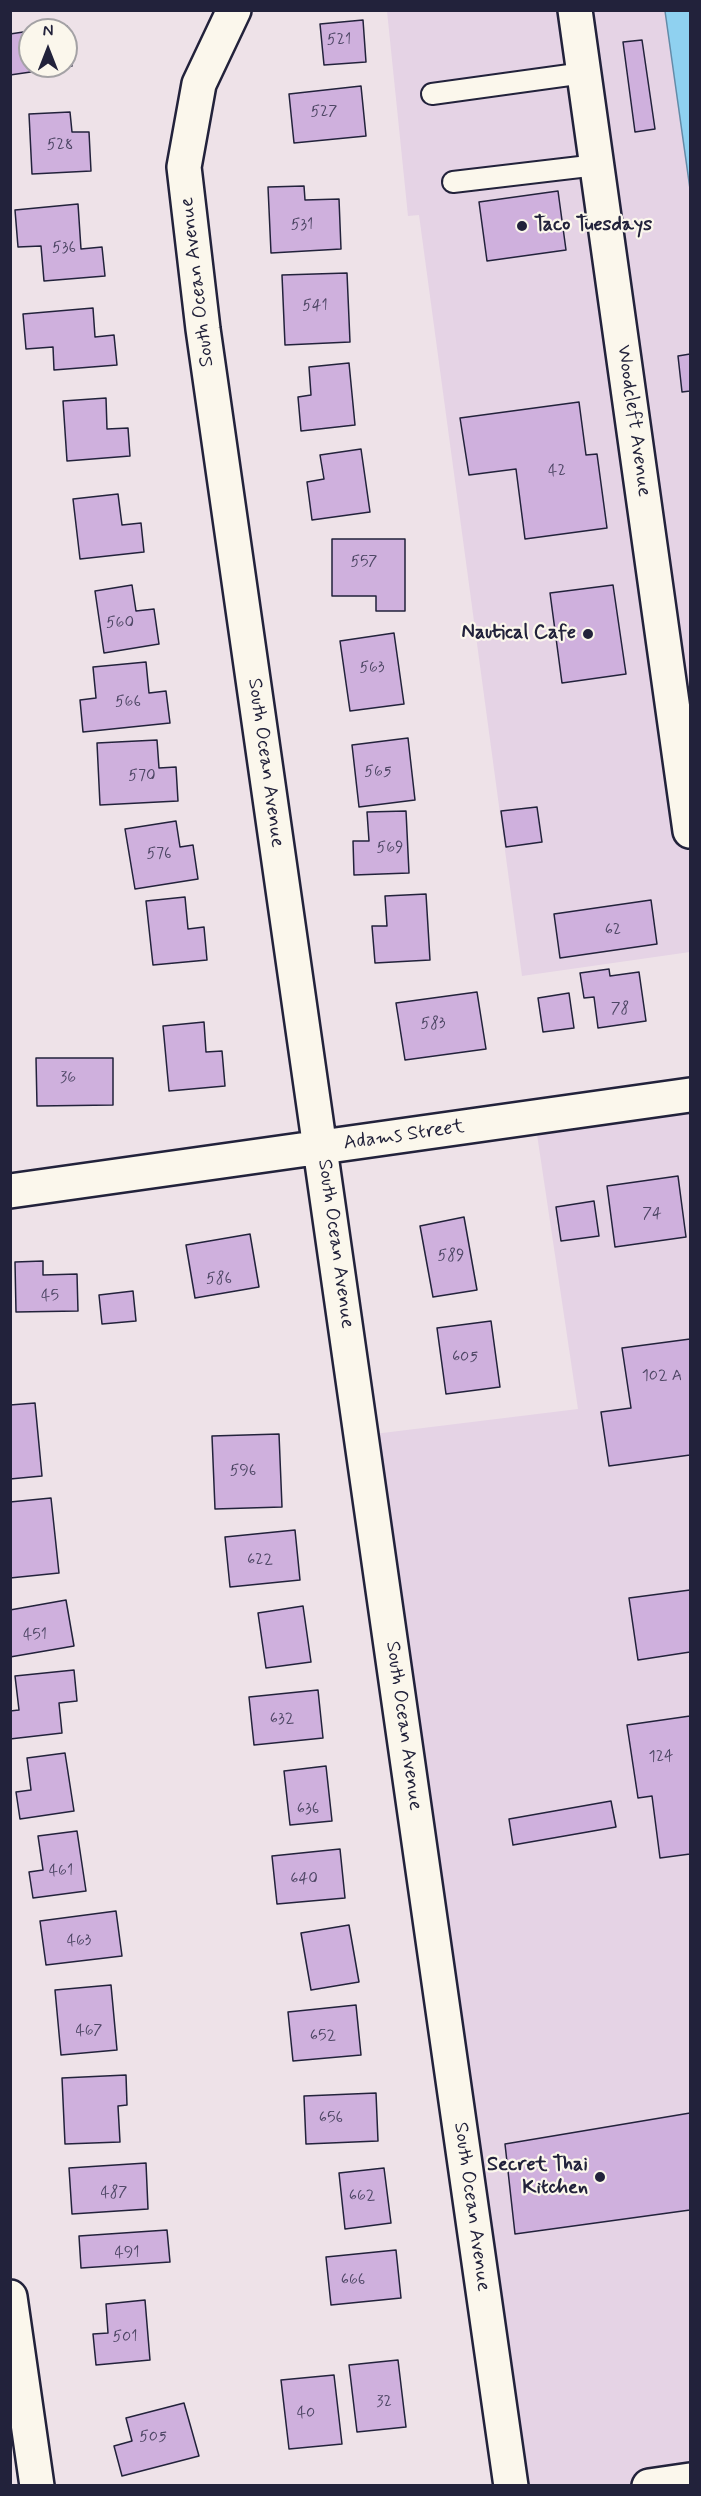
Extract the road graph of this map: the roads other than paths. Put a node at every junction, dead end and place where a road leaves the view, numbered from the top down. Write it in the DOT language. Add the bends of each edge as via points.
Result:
graph roads {
  1 [pos="234,10"];
  2 [pos="575,10"];
  3 [pos="584,73"];
  4 [pos="432,94"];
  5 [pos="597,165"];
  6 [pos="453,182"];
  7 [pos="690,831"];
  8 [pos="690,1095"];
  9 [pos="321,1147"];
  10 [pos="10,1191"];
  11 [pos="10,2297"];
  12 [pos="690,2480"];
  13 [pos="37,2486"];
  14 [pos="511,2486"];
  15 [pos="649,2486"];
  1 -- 9 [label="street, South Ocean Avenue" via="199,84 184,167 204,341"];
  2 -- 3 [label="street, Woodcleft Avenue"];
  3 -- 4 [label="lane"];
  3 -- 5 [label="street, Woodcleft Avenue"];
  5 -- 6 [label="lane"];
  5 -- 7 [label="street, Woodcleft Avenue"];
  8 -- 9 [label="street, Adams Street"];
  9 -- 10 [label="street, Adams Street"];
  9 -- 14 [label="street, South Ocean Avenue"];
  11 -- 13 [label="street"];
  12 -- 15 [label="street"];
}
